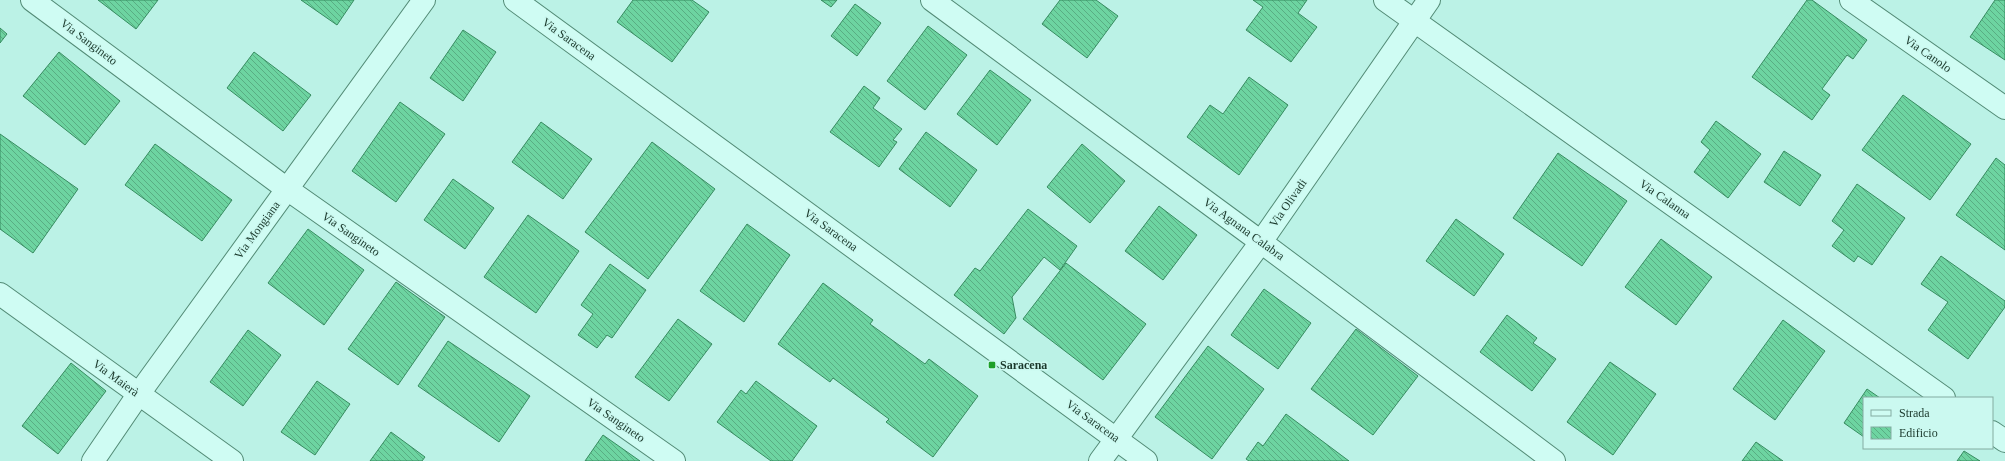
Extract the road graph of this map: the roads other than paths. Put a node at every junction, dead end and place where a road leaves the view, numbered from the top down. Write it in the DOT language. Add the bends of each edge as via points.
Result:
graph roads {
  1 [pos="32,0"];
  2 [pos="424,0"];
  3 [pos="515,0"];
  4 [pos="932,0"];
  5 [pos="1385,0"];
  6 [pos="1429,0"];
  7 [pos="1851,0"];
  8 [pos="1415,22"];
  9 [pos="2005,108"];
  10 [pos="287,189"];
  11 [pos="1261,242"];
  12 [pos="0,294"];
  13 [pos="138,395"];
  14 [pos="1943,397"];
  15 [pos="1993,433"];
  16 [pos="1116,438"];
  17 [pos="2005,441"];
  18 [pos="93,461"];
  19 [pos="232,461"];
  20 [pos="674,461"];
  21 [pos="1100,461"];
  22 [pos="1146,461"];
  23 [pos="1554,461"];
  1 -- 10 [label="street, Via Sangineto"];
  2 -- 10 [label="street, Via Mongiana"];
  3 -- 16 [label="street, Via Saracena"];
  4 -- 11 [label="street, Via Agnana Calabra"];
  5 -- 8 [label="street, Via Calanna"];
  6 -- 8 [label="street, Via Olivadi"];
  7 -- 9 [label="street, Via Canolo"];
  8 -- 11 [label="street, Via Olivadi"];
  8 -- 14 [label="street, Via Calanna"];
  10 -- 13 [label="street, Via Mongiana"];
  10 -- 20 [label="street, Via Sangineto"];
  11 -- 16 [label="street, Via Olivadi"];
  11 -- 23 [label="street, Via Agnana Calabra"];
  12 -- 13 [label="street, Via Maierà"];
  13 -- 18 [label="street, Via Mongiana"];
  13 -- 19 [label="street, Via Maierà"];
  15 -- 17 [label="street"];
  16 -- 21 [label="street, Via Olivadi"];
  16 -- 22 [label="street, Via Saracena"];
}
